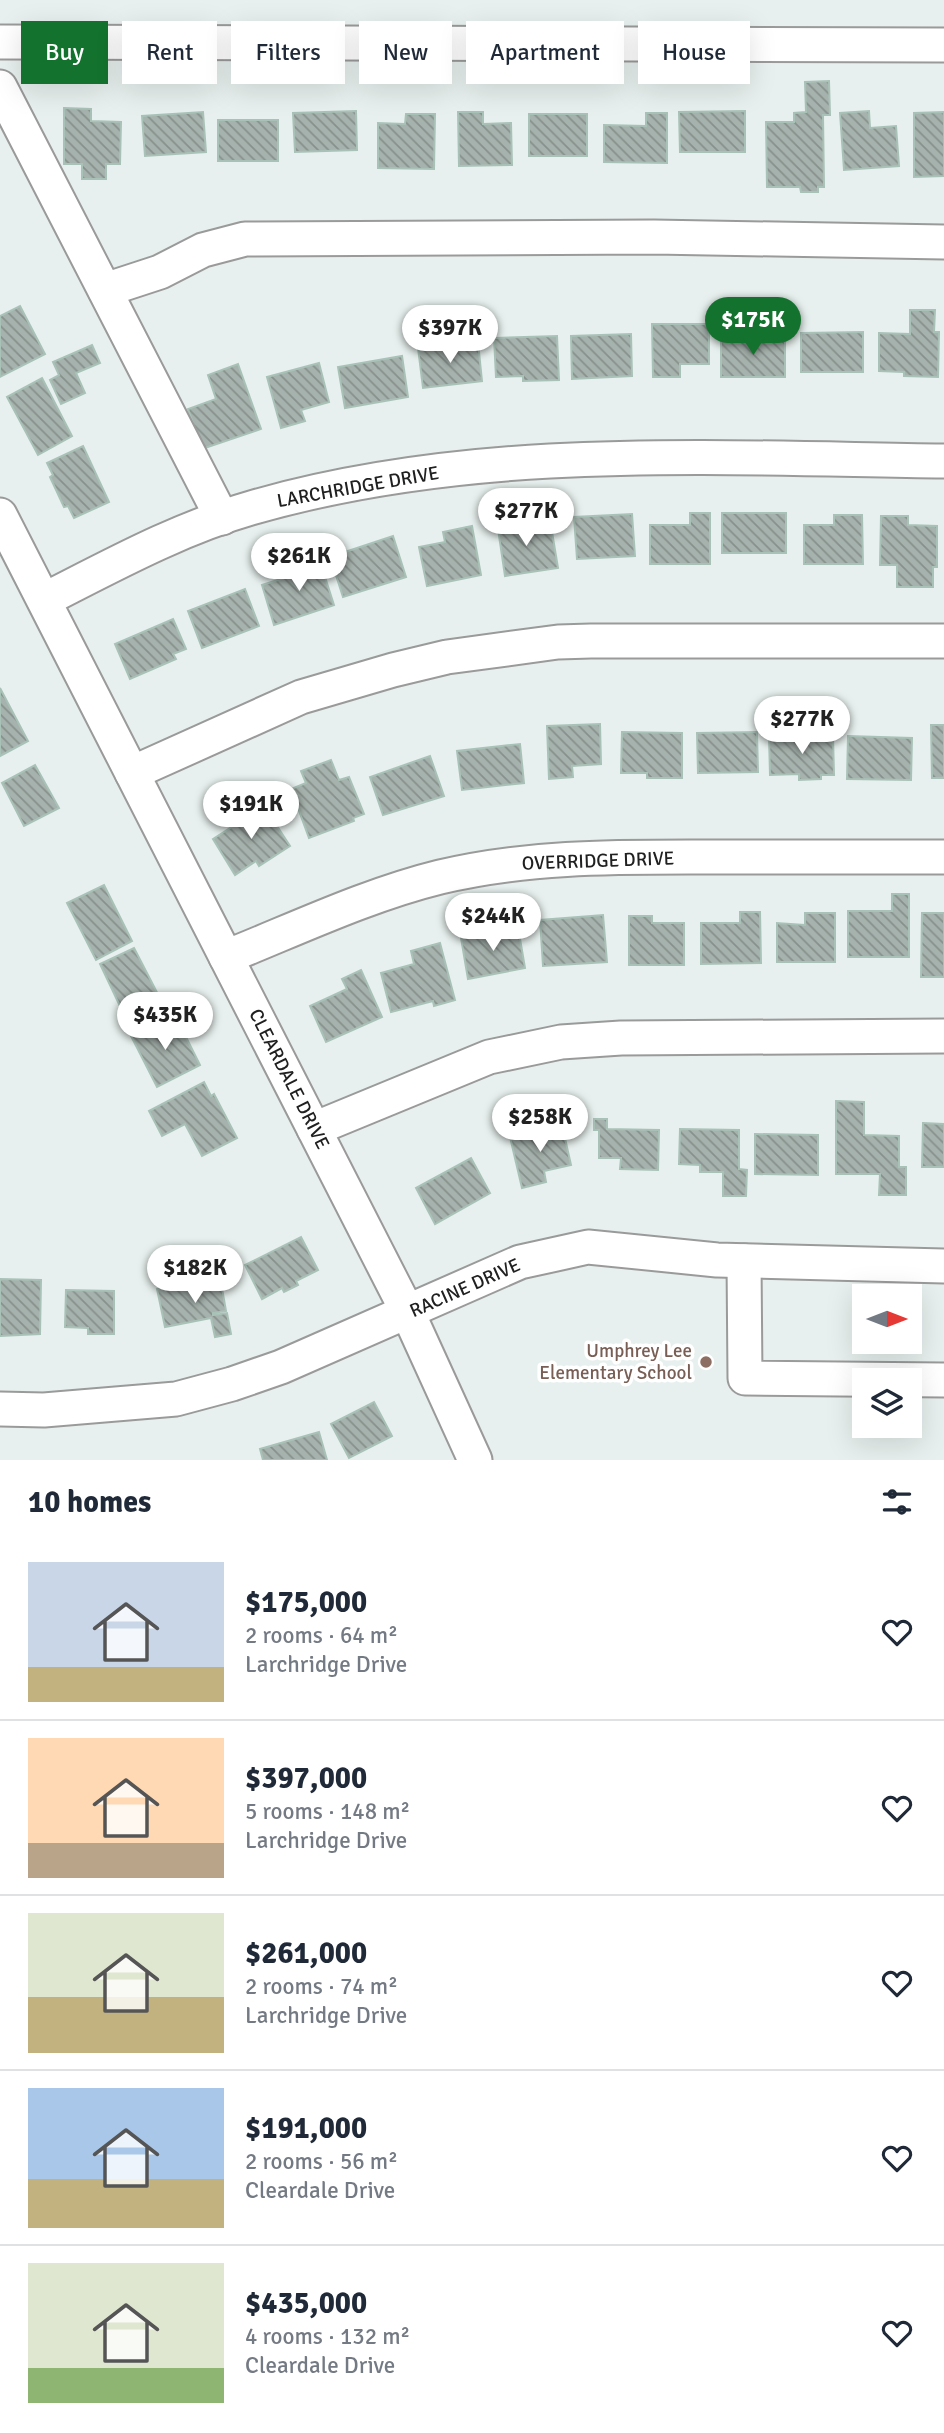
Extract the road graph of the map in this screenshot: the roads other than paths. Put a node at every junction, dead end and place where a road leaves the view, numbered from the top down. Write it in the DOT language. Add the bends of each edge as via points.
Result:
graph roads {
  1 [pos="0,42"];
  2 [pos="944,45"];
  3 [pos="0,87"];
  4 [pos="944,242"];
  5 [pos="105,290"];
  6 [pos="944,461"];
  7 [pos="0,515"];
  8 [pos="222,518"];
  9 [pos="44,600"];
  10 [pos="944,641"];
  11 [pos="132,774"];
  12 [pos="944,857"];
  13 [pos="226,957"];
  14 [pos="944,1036"];
  15 [pos="314,1129"];
  16 [pos="744,1261"];
  17 [pos="944,1266"];
  18 [pos="408,1313"];
  19 [pos="944,1380"];
  20 [pos="0,1409"];
  21 [pos="475,1460"];
  1 -- 2 [label="street"];
  3 -- 5 [label="street"];
  4 -- 5 [label="street" via="654,237 246,239 202,250 160,272"];
  5 -- 8 [label="street"];
  6 -- 8 [label="street, LARCHRIDGE DRIVE" via="668,458 472,468 323,490"];
  7 -- 9 [label="street, CLEARDALE DRIVE"];
  8 -- 9 [label="street, LARCHRIDGE DRIVE" via="167,538"];
  9 -- 11 [label="street, CLEARDALE DRIVE"];
  10 -- 11 [label="street" via="558,642 447,657 301,697"];
  11 -- 13 [label="street, CLEARDALE DRIVE"];
  12 -- 13 [label="street, OVERRIDGE DRIVE" via="630,857 512,864 438,878 372,899"];
  13 -- 15 [label="street, CLEARDALE DRIVE"];
  14 -- 15 [label="street" via="561,1042 489,1057"];
  15 -- 18 [label="street, CLEARDALE DRIVE"];
  16 -- 17 [label="street, RACINE DRIVE"];
  16 -- 18 [label="street, RACINE DRIVE" via="588,1247 520,1262"];
  16 -- 19 [label="street" via="745,1378"];
  18 -- 20 [label="street, RACINE DRIVE" via="281,1367 176,1399"];
  18 -- 21 [label="street, CLEARDALE DRIVE"];
}
